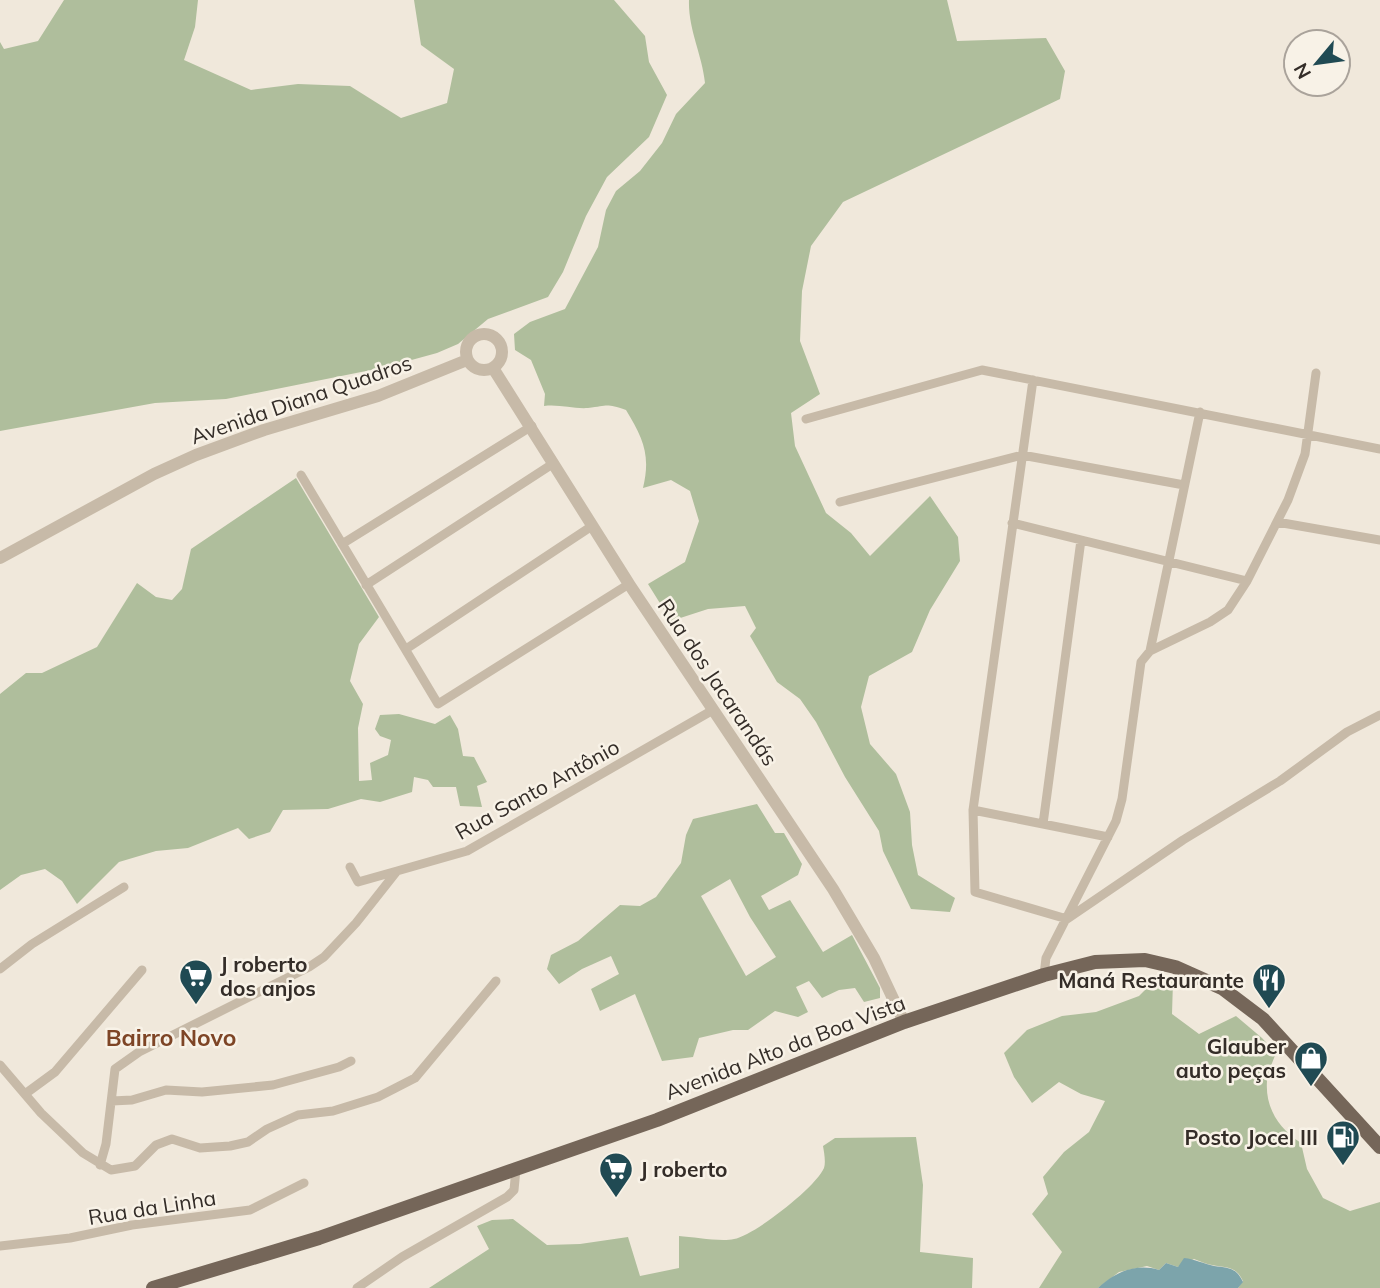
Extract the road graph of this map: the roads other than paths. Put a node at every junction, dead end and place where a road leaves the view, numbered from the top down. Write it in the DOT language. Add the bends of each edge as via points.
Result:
graph roads {
  1 [pos="467,360"];
  2 [pos="494,368"];
  3 [pos="1316,373"];
  4 [pos="1033,380"];
  5 [pos="1200,412"];
  6 [pos="806,419"];
  7 [pos="531,426"];
  8 [pos="1308,433"];
  9 [pos="1380,449"];
  10 [pos="1022,455"];
  11 [pos="554,463"];
  12 [pos="301,475"];
  13 [pos="1184,485"];
  14 [pos="840,502"];
  15 [pos="1277,522"];
  16 [pos="1012,523"];
  17 [pos="592,526"];
  18 [pos="1081,540"];
  19 [pos="1380,540"];
  20 [pos="342,544"];
  21 [pos="0,558"];
  22 [pos="1168,562"];
  23 [pos="1247,581"];
  24 [pos="366,584"];
  25 [pos="629,584"];
  26 [pos="406,649"];
  27 [pos="1150,651"];
  28 [pos="713,710"];
  29 [pos="1380,715"];
  30 [pos="973,810"];
  31 [pos="1042,824"];
  32 [pos="1108,837"];
  33 [pos="350,867"];
  34 [pos="397,871"];
  35 [pos="124,887"];
  36 [pos="1067,919"];
  37 [pos="0,969"];
  38 [pos="142,970"];
  39 [pos="1044,975"];
  40 [pos="496,981"];
  41 [pos="904,1022"];
  42 [pos="351,1061"];
  43 [pos="0,1065"];
  44 [pos="25,1094"];
  45 [pos="112,1101"];
  46 [pos="1379,1144"];
  47 [pos="100,1165"];
  48 [pos="516,1169"];
  49 [pos="304,1183"];
  50 [pos="0,1246"];
  51 [pos="153,1288"];
  52 [pos="357,1288"];
  1 -- 2 [label="street" via="479,369"];
  1 -- 2 [label="street" via="470,340 489,334 502,350"];
  1 -- 21 [label="street, Avenida Diana Quadros" via="378,396 196,454"];
  2 -- 7 [label="street, Rua dos Jacarandás"];
  3 -- 8 [label="street"];
  4 -- 5 [label="street"];
  4 -- 6 [label="street" via="982,370"];
  4 -- 10 [label="street"];
  5 -- 8 [label="street"];
  5 -- 13 [label="street"];
  7 -- 11 [label="street, Rua dos Jacarandás"];
  7 -- 20 [label="street"];
  8 -- 9 [label="street"];
  8 -- 15 [label="street" via="1305,454"];
  10 -- 13 [label="street"];
  10 -- 14 [label="street"];
  10 -- 16 [label="street"];
  11 -- 17 [label="street, Rua dos Jacarandás"];
  11 -- 24 [label="street"];
  12 -- 20 [label="street"];
  13 -- 22 [label="street"];
  15 -- 19 [label="street"];
  15 -- 23 [label="street"];
  16 -- 18 [label="street"];
  16 -- 30 [label="street"];
  17 -- 25 [label="street, Rua dos Jacarandás"];
  17 -- 26 [label="street"];
  18 -- 22 [label="street"];
  18 -- 31 [label="street"];
  20 -- 24 [label="street"];
  22 -- 23 [label="street"];
  22 -- 27 [label="street"];
  23 -- 27 [label="street" via="1228,610"];
  24 -- 26 [label="street"];
  25 -- 26 [label="street" via="438,704"];
  25 -- 28 [label="street, Rua dos Jacarandás"];
  27 -- 32 [label="street" via="1141,662 1122,799"];
  28 -- 34 [label="street, Rua Santo Antônio" via="467,851"];
  28 -- 41 [label="street, Rua dos Jacarandás" via="833,889 874,958"];
  29 -- 36 [label="street" via="1347,732 1280,781"];
  30 -- 31 [label="street"];
  30 -- 36 [label="street" via="975,892"];
  31 -- 32 [label="street"];
  32 -- 36 [label="street"];
  33 -- 34 [label="street, Rua Santo Antônio" via="358,882"];
  34 -- 45 [label="street" via="324,957 139,1052 115,1069"];
  35 -- 37 [label="street"];
  36 -- 39 [label="street" via="1046,958"];
  38 -- 44 [label="street" via="55,1072"];
  39 -- 41 [label="main road, Avenida Alto da Boa Vista"];
  39 -- 46 [label="main road, Avenida Alto da Boa Vista" via="1095,962 1145,960 1203,978 1264,1019"];
  40 -- 47 [label="street" via="415,1078 378,1097 333,1111 298,1115 248,1142 201,1148 172,1139 156,1145 135,1166 111,1170"];
  41 -- 48 [label="main road, Avenida Alto da Boa Vista" via="657,1120"];
  42 -- 45 [label="street" via="273,1085 166,1090"];
  43 -- 44 [label="street"];
  44 -- 47 [label="street"];
  45 -- 47 [label="street"];
  48 -- 51 [label="main road, Avenida Alto da Boa Vista" via="319,1238"];
  48 -- 52 [label="street" via="514,1190 507,1197"];
  49 -- 50 [label="street, Rua da Linha" via="250,1210"];
}
